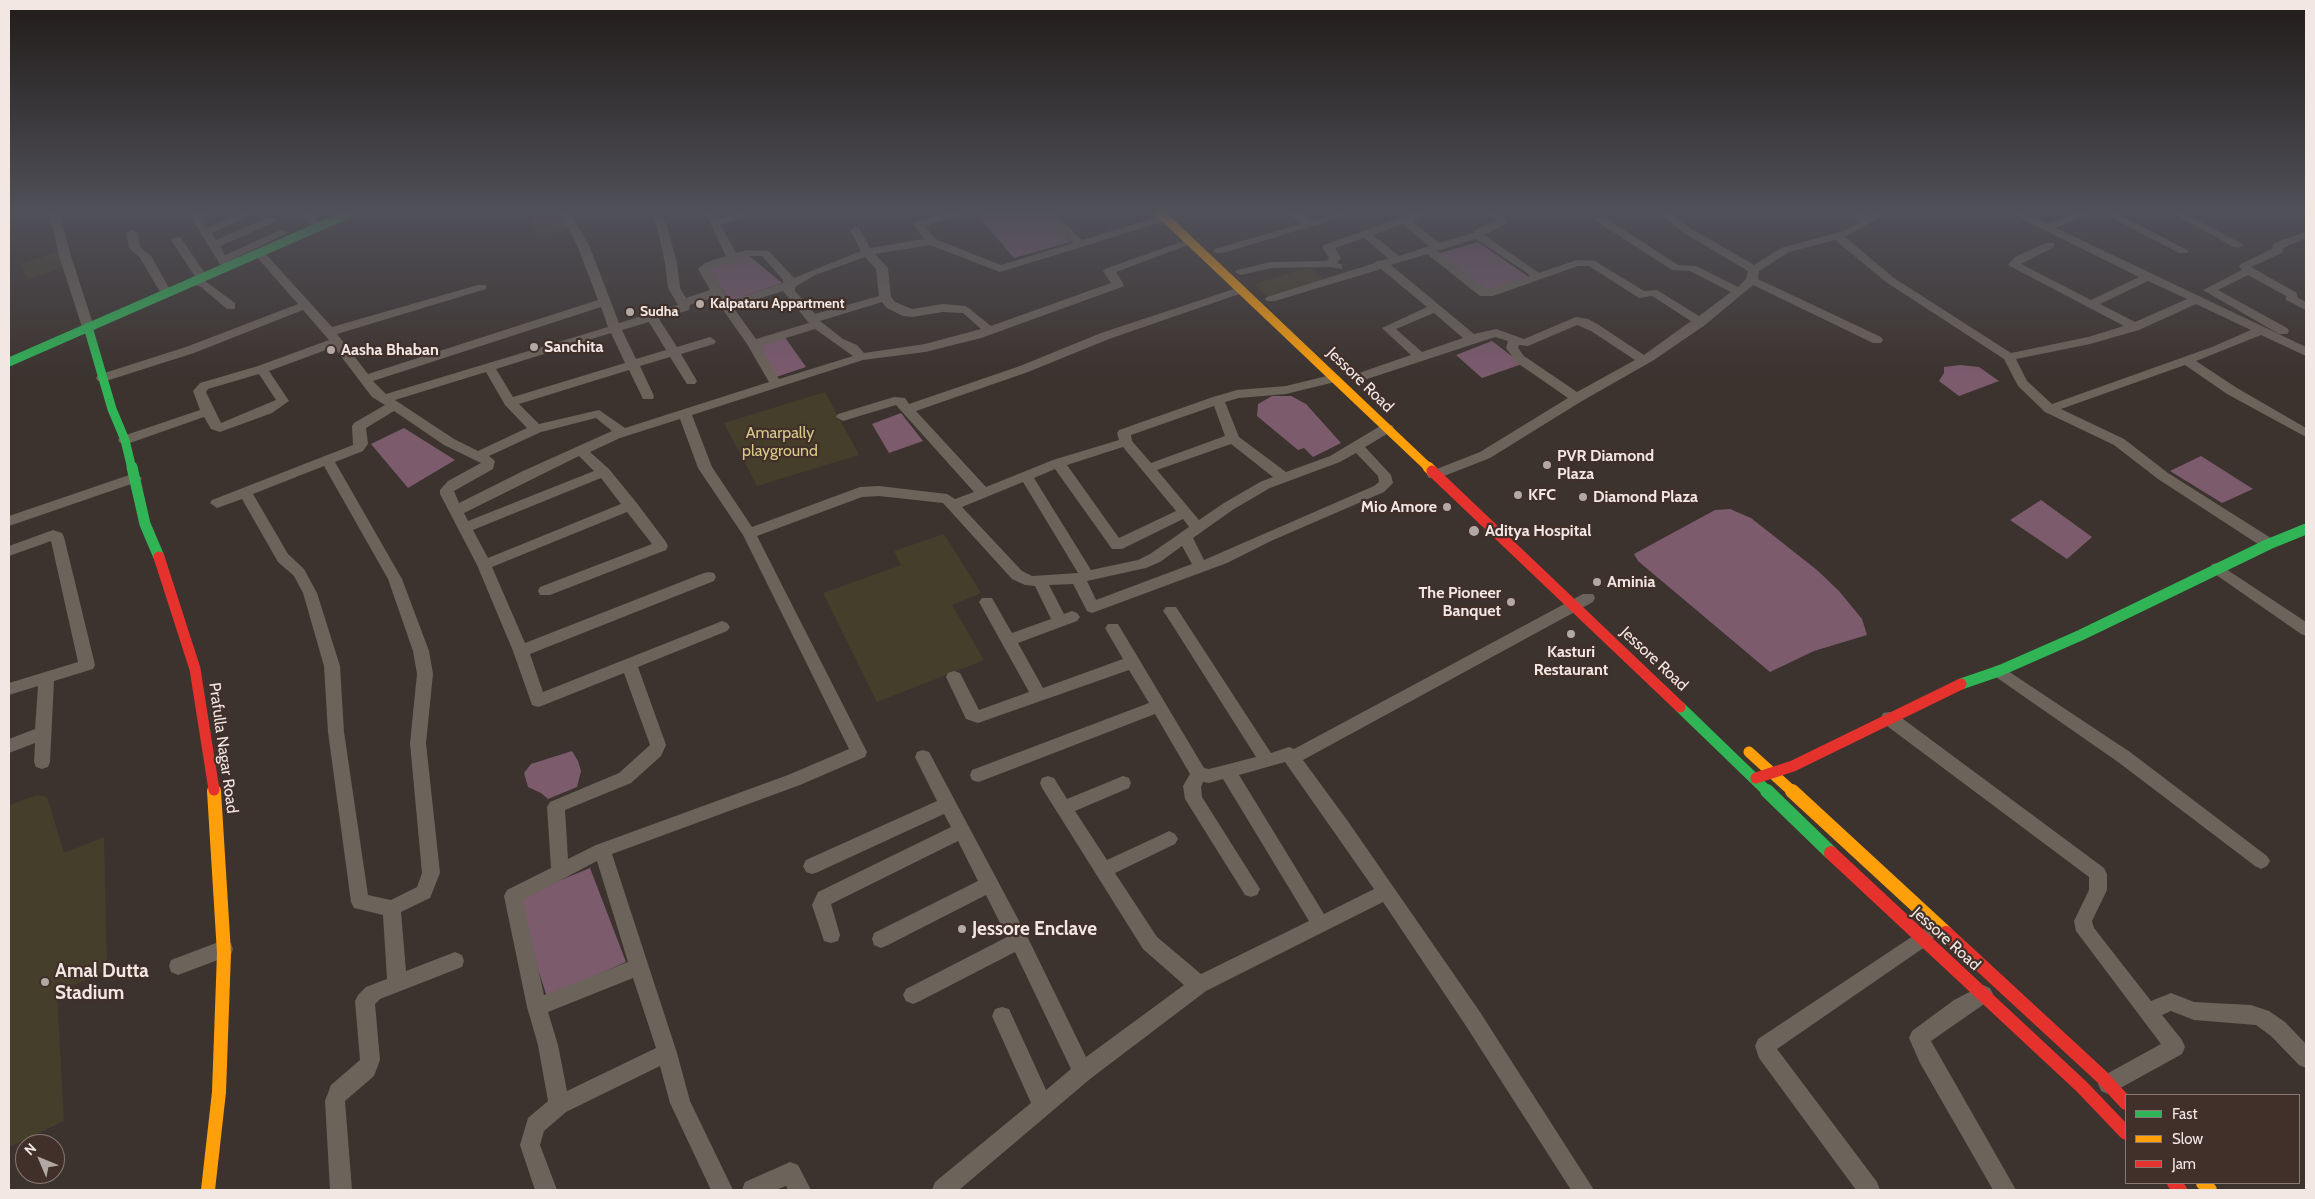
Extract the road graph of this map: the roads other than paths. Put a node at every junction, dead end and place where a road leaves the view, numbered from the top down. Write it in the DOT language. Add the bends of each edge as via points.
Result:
graph roads {
  1 [pos="69,267"];
  2 [pos="151,267"];
  3 [pos="192,267"];
  4 [pos="218,267"];
  5 [pos="271,267"];
  6 [pos="593,267"];
  7 [pos="671,267"];
  8 [pos="706,267"];
  9 [pos="778,267"];
  10 [pos="827,267"];
  11 [pos="881,267"];
  12 [pos="1120,267"];
  13 [pos="1217,267"];
  14 [pos="1221,267"];
  15 [pos="1236,267"];
  16 [pos="1262,267"];
  17 [pos="1340,267"];
  18 [pos="1372,267"];
  19 [pos="1385,267"];
  20 [pos="1454,267"];
  21 [pos="1526,267"];
  22 [pos="1566,267"];
  23 [pos="1596,267"];
  24 [pos="1674,267"];
  25 [pos="1741,267"];
  26 [pos="1763,267"];
  27 [pos="1874,267"];
  28 [pos="2018,267"];
  29 [pos="2126,267"];
  30 [pos="2246,267"];
  31 [pos="2248,271"];
  32 [pos="1241,272"];
  33 [pos="1357,272"];
  34 [pos="1753,275"];
  35 [pos="2147,277"];
  36 [pos="1535,278"];
  37 [pos="198,279"];
  38 [pos="789,284"];
  39 [pos="482,287"];
  40 [pos="1241,290"];
  41 [pos="1262,291"];
  42 [pos="717,292"];
  43 [pos="1739,292"];
  44 [pos="166,293"];
  45 [pos="885,298"];
  46 [pos="2195,300"];
  47 [pos="606,301"];
  48 [pos="683,303"];
  49 [pos="2091,304"];
  50 [pos="305,305"];
  51 [pos="728,305"];
  52 [pos="231,306"];
  53 [pos="2306,307"];
  54 [pos="1435,308"];
  55 [pos="1282,311"];
  56 [pos="652,318"];
  57 [pos="815,322"];
  58 [pos="1701,322"];
  59 [pos="88,327"];
  60 [pos="2135,327"];
  61 [pos="615,329"];
  62 [pos="989,330"];
  63 [pos="1289,331"];
  64 [pos="1303,331"];
  65 [pos="2260,331"];
  66 [pos="332,337"];
  67 [pos="1472,339"];
  68 [pos="710,340"];
  69 [pos="1877,340"];
  70 [pos="1514,341"];
  71 [pos="753,344"];
  72 [pos="2306,344"];
  73 [pos="674,352"];
  74 [pos="2306,352"];
  75 [pos="861,357"];
  76 [pos="1420,357"];
  77 [pos="2009,357"];
  78 [pos="1643,360"];
  79 [pos="2185,360"];
  80 [pos="9,362"];
  81 [pos="632,364"];
  82 [pos="489,367"];
  83 [pos="262,368"];
  84 [pos="102,378"];
  85 [pos="1335,378"];
  86 [pos="365,379"];
  87 [pos="1357,379"];
  88 [pos="691,381"];
  89 [pos="776,384"];
  90 [pos="648,396"];
  91 [pos="1577,398"];
  92 [pos="1218,400"];
  93 [pos="510,402"];
  94 [pos="389,403"];
  95 [pos="907,409"];
  96 [pos="2050,409"];
  97 [pos="207,412"];
  98 [pos="684,412"];
  99 [pos="843,417"];
  100 [pos="1387,428"];
  101 [pos="536,429"];
  102 [pos="623,433"];
  103 [pos="2306,433"];
  104 [pos="1233,439"];
  105 [pos="125,440"];
  106 [pos="1126,442"];
  107 [pos="1357,446"];
  108 [pos="581,450"];
  109 [pos="478,456"];
  110 [pos="1439,457"];
  111 [pos="327,460"];
  112 [pos="1058,463"];
  113 [pos="1148,469"];
  114 [pos="604,472"];
  115 [pos="1456,473"];
  116 [pos="1434,475"];
  117 [pos="1026,476"];
  118 [pos="135,478"];
  119 [pos="1284,478"];
  120 [pos="245,492"];
  121 [pos="984,494"];
  122 [pos="217,503"];
  123 [pos="631,505"];
  124 [pos="954,505"];
  125 [pos="455,511"];
  126 [pos="1184,513"];
  127 [pos="9,522"];
  128 [pos="465,528"];
  129 [pos="1198,528"];
  130 [pos="2306,530"];
  131 [pos="749,534"];
  132 [pos="1185,537"];
  133 [pos="2269,544"];
  134 [pos="9,551"];
  135 [pos="484,565"];
  136 [pos="1201,567"];
  137 [pos="2217,568"];
  138 [pos="709,577"];
  139 [pos="1082,577"];
  140 [pos="1039,580"];
  141 [pos="545,591"];
  142 [pos="1584,600"];
  143 [pos="987,602"];
  144 [pos="1171,611"];
  145 [pos="722,627"];
  146 [pos="1113,628"];
  147 [pos="2306,630"];
  148 [pos="1008,640"];
  149 [pos="521,651"];
  150 [pos="1133,662"];
  151 [pos="630,666"];
  152 [pos="1999,671"];
  153 [pos="954,677"];
  154 [pos="46,678"];
  155 [pos="9,686"];
  156 [pos="1039,696"];
  157 [pos="1158,706"];
  158 [pos="1889,718"];
  159 [pos="44,733"];
  160 [pos="9,746"];
  161 [pos="1743,746"];
  162 [pos="923,757"];
  163 [pos="1292,758"];
  164 [pos="1266,761"];
  165 [pos="42,762"];
  166 [pos="1227,772"];
  167 [pos="1771,772"];
  168 [pos="1199,774"];
  169 [pos="978,775"];
  170 [pos="1753,779"];
  171 [pos="1123,783"];
  172 [pos="1048,784"];
  173 [pos="948,804"];
  174 [pos="1064,808"];
  175 [pos="962,830"];
  176 [pos="1169,839"];
  177 [pos="602,850"];
  178 [pos="2261,861"];
  179 [pos="812,866"];
  180 [pos="1103,870"];
  181 [pos="560,872"];
  182 [pos="990,884"];
  183 [pos="1251,889"];
  184 [pos="1386,892"];
  185 [pos="392,908"];
  186 [pos="1321,925"];
  187 [pos="1938,926"];
  188 [pos="831,935"];
  189 [pos="881,939"];
  190 [pos="1921,939"];
  191 [pos="1019,940"];
  192 [pos="224,949"];
  193 [pos="455,961"];
  194 [pos="178,966"];
  195 [pos="638,967"];
  196 [pos="397,985"];
  197 [pos="1199,985"];
  198 [pos="1983,994"];
  199 [pos="913,995"];
  200 [pos="537,1006"];
  201 [pos="2148,1011"];
  202 [pos="1002,1016"];
  203 [pos="667,1053"];
  204 [pos="2306,1058"];
  205 [pos="1084,1072"];
  206 [pos="2108,1084"];
  207 [pos="2125,1102"];
  208 [pos="559,1105"];
  209 [pos="1043,1106"];
  210 [pos="2125,1132"];
  211 [pos="208,1190"];
  212 [pos="341,1190"];
  213 [pos="546,1190"];
  214 [pos="722,1190"];
  215 [pos="753,1190"];
  216 [pos="800,1190"];
  217 [pos="943,1190"];
  218 [pos="1583,1190"];
  219 [pos="1869,1190"];
  220 [pos="2005,1190"];
  1 -- 59 [label="street"];
  2 -- 44 [label="street"];
  3 -- 37 [label="street"];
  4 -- 37 [label="main road"];
  5 -- 50 [label="street"];
  6 -- 47 [label="street"];
  7 -- 48 [label="street" via="674,288"];
  8 -- 42 [label="street" via="704,269"];
  9 -- 38 [label="street" via="789,279"];
  10 -- 38 [label="street"];
  11 -- 45 [label="street"];
  12 -- 62 [label="street" via="1109,271 1118,285"];
  13 -- 40 [label="main road, Jessore Road"];
  14 -- 63 [label="main road"];
  15 -- 32 [label="main road"];
  16 -- 32 [label="street"];
  17 -- 33 [label="street"];
  18 -- 33 [label="street"];
  19 -- 54 [label="street"];
  20 -- 36 [label="street" via="1484,294"];
  21 -- 36 [label="street"];
  22 -- 36 [label="street"];
  23 -- 58 [label="street" via="1643,296 1653,292"];
  24 -- 43 [label="street" via="1692,268"];
  25 -- 34 [label="street"];
  26 -- 34 [label="street"];
  27 -- 77 [label="street"];
  28 -- 49 [label="street"];
  29 -- 35 [label="street"];
  30 -- 31 [label="street"];
  31 -- 53 [label="street" via="2293,295 2290,298"];
  31 -- 72 [label="street" via="2209,290"];
  32 -- 41 [label="main road"];
  33 -- 41 [label="street"];
  34 -- 43 [label="street"];
  34 -- 69 [label="street"];
  35 -- 46 [label="street"];
  35 -- 49 [label="street"];
  37 -- 44 [label="main road"];
  37 -- 52 [label="street"];
  38 -- 51 [label="street"];
  38 -- 57 [label="street" via="789,291"];
  39 -- 66 [label="street"];
  40 -- 63 [label="main road, Jessore Road"];
  40 -- 95 [label="street"];
  41 -- 55 [label="main road"];
  42 -- 48 [label="street"];
  42 -- 51 [label="street"];
  43 -- 58 [label="street"];
  44 -- 59 [label="main road"];
  45 -- 57 [label="street"];
  45 -- 62 [label="street" via="902,312 943,308 966,310"];
  46 -- 60 [label="street"];
  46 -- 65 [label="street"];
  47 -- 61 [label="street"];
  47 -- 86 [label="street"];
  48 -- 56 [label="street" via="685,307"];
  49 -- 60 [label="street"];
  50 -- 66 [label="street"];
  50 -- 84 [label="street" via="190,350"];
  51 -- 71 [label="street"];
  54 -- 67 [label="street"];
  54 -- 76 [label="street" via="1388,328"];
  56 -- 61 [label="street"];
  56 -- 73 [label="street"];
  57 -- 71 [label="street"];
  57 -- 75 [label="street"];
  58 -- 78 [label="street"];
  59 -- 80 [label="main road"];
  59 -- 84 [label="main road, Prafulla Nagar Road"];
  60 -- 77 [label="street"];
  61 -- 81 [label="street"];
  61 -- 82 [label="street"];
  62 -- 75 [label="street" via="925,348"];
  63 -- 64 [label="main road"];
  63 -- 85 [label="main road, Jessore Road"];
  65 -- 74 [label="street"];
  65 -- 79 [label="street"];
  66 -- 83 [label="street"];
  66 -- 86 [label="street"];
  67 -- 70 [label="street" via="1496,334"];
  67 -- 76 [label="street"];
  68 -- 73 [label="street"];
  70 -- 78 [label="street" via="1524,343 1576,321 1584,322"];
  70 -- 91 [label="street" via="1512,348 1520,359"];
  71 -- 89 [label="street"];
  73 -- 81 [label="street"];
  73 -- 88 [label="street"];
  75 -- 89 [label="street"];
  76 -- 87 [label="street"];
  77 -- 96 [label="street" via="2022,383"];
  78 -- 91 [label="street"];
  79 -- 96 [label="street"];
  79 -- 103 [label="street"];
  81 -- 90 [label="street"];
  81 -- 93 [label="street"];
  82 -- 93 [label="street"];
  82 -- 94 [label="street"];
  83 -- 97 [label="street" via="200,388"];
  83 -- 97 [label="street" via="283,401 220,428"];
  84 -- 105 [label="main road, Prafulla Nagar Road"];
  85 -- 92 [label="street" via="1286,390 1237,394"];
  85 -- 100 [label="main road, Jessore Road"];
  86 -- 94 [label="street"];
  89 -- 98 [label="street"];
  91 -- 115 [label="street"];
  92 -- 104 [label="street"];
  92 -- 106 [label="street" via="1124,433"];
  93 -- 101 [label="street"];
  94 -- 109 [label="street" via="449,442"];
  94 -- 111 [label="street" via="359,426 361,444 358,448"];
  95 -- 99 [label="street" via="900,401 894,401"];
  95 -- 121 [label="street"];
  96 -- 133 [label="street" via="2119,442 2163,476"];
  97 -- 105 [label="street"];
  98 -- 102 [label="street"];
  98 -- 131 [label="street" via="705,468"];
  100 -- 107 [label="street"];
  100 -- 116 [label="main road, Jessore Road"];
  101 -- 102 [label="street" via="599,414"];
  101 -- 109 [label="street"];
  102 -- 108 [label="street"];
  104 -- 113 [label="street"];
  104 -- 119 [label="street"];
  105 -- 118 [label="main road, Prafulla Nagar Road"];
  106 -- 112 [label="street"];
  106 -- 113 [label="street"];
  107 -- 119 [label="street" via="1335,459"];
  107 -- 136 [label="street" via="1384,475 1386,483 1383,486"];
  108 -- 114 [label="street"];
  108 -- 125 [label="street"];
  109 -- 125 [label="street" via="488,461 488,466 447,490"];
  110 -- 115 [label="main road"];
  111 -- 120 [label="street"];
  111 -- 185 [label="street" via="394,579 421,651 424,674 418,743 431,873 424,892"];
  112 -- 117 [label="street"];
  112 -- 126 [label="street" via="1117,545"];
  113 -- 126 [label="street"];
  114 -- 123 [label="street"];
  114 -- 128 [label="street"];
  115 -- 116 [label="street"];
  116 -- 142 [label="main road, Jessore Road"];
  117 -- 121 [label="street"];
  117 -- 139 [label="street"];
  118 -- 127 [label="street"];
  118 -- 192 [label="main road, Prafulla Nagar Road" via="145,524 162,565 195,669 213,781"];
  119 -- 129 [label="street" via="1265,485"];
  120 -- 122 [label="street"];
  120 -- 185 [label="street" via="283,558 299,573 310,592 332,666 336,732 360,902"];
  121 -- 124 [label="street"];
  123 -- 135 [label="street"];
  123 -- 141 [label="street" via="661,546"];
  124 -- 131 [label="street" via="947,499 879,491 860,492"];
  124 -- 140 [label="street" via="1017,575 1030,581"];
  125 -- 128 [label="street"];
  126 -- 129 [label="street"];
  128 -- 135 [label="street"];
  129 -- 132 [label="street"];
  130 -- 133 [label="main road"];
  131 -- 177 [label="street" via="859,752 794,780"];
  132 -- 136 [label="street"];
  132 -- 139 [label="street" via="1141,564"];
  133 -- 137 [label="main road"];
  134 -- 154 [label="street" via="53,535 57,538 87,665"];
  135 -- 149 [label="street"];
  136 -- 139 [label="street" via="1092,607"];
  137 -- 147 [label="street"];
  137 -- 152 [label="main road" via="2137,609"];
  138 -- 149 [label="street"];
  139 -- 140 [label="street"];
  140 -- 148 [label="street" via="1066,619"];
  142 -- 163 [label="street"];
  142 -- 170 [label="main road, Jessore Road"];
  143 -- 148 [label="street"];
  144 -- 164 [label="street"];
  145 -- 151 [label="street"];
  146 -- 150 [label="street"];
  148 -- 156 [label="street"];
  149 -- 151 [label="street" via="538,701"];
  150 -- 156 [label="street"];
  150 -- 157 [label="street"];
  151 -- 181 [label="street" via="658,745 625,778 556,807"];
  152 -- 158 [label="main road" via="1973,678"];
  152 -- 178 [label="street" via="2124,757"];
  153 -- 156 [label="street" via="974,716 983,716"];
  154 -- 155 [label="street"];
  154 -- 159 [label="street"];
  157 -- 168 [label="street"];
  157 -- 169 [label="street"];
  158 -- 167 [label="main road" via="1793,766"];
  158 -- 201 [label="street" via="2094,870 2099,879 2098,890 2083,921 2085,931"];
  159 -- 160 [label="street"];
  159 -- 165 [label="street"];
  161 -- 167 [label="main road, Jessore Road"];
  162 -- 173 [label="street"];
  163 -- 164 [label="street" via="1289,754"];
  163 -- 184 [label="street"];
  164 -- 166 [label="street"];
  166 -- 168 [label="street"];
  166 -- 186 [label="street"];
  167 -- 170 [label="main road"];
  167 -- 187 [label="main road, Jessore Road"];
  168 -- 183 [label="street" via="1192,786 1194,798"];
  170 -- 190 [label="main road, Jessore Road"];
  171 -- 174 [label="street"];
  172 -- 174 [label="street"];
  173 -- 175 [label="street"];
  173 -- 179 [label="street"];
  174 -- 180 [label="street"];
  175 -- 182 [label="street"];
  175 -- 188 [label="street" via="824,898 821,905"];
  176 -- 180 [label="street"];
  177 -- 181 [label="street"];
  177 -- 195 [label="street"];
  180 -- 197 [label="street" via="1150,944"];
  181 -- 200 [label="street" via="513,896"];
  182 -- 189 [label="street"];
  182 -- 191 [label="street"];
  184 -- 186 [label="street"];
  184 -- 218 [label="street" via="1473,1019"];
  185 -- 196 [label="street"];
  186 -- 197 [label="street"];
  187 -- 190 [label="street"];
  187 -- 206 [label="main road, Jessore Road"];
  190 -- 198 [label="main road, Jessore Road"];
  190 -- 219 [label="street" via="1765,1046 1766,1052"];
  191 -- 199 [label="street"];
  191 -- 205 [label="street"];
  192 -- 194 [label="street"];
  192 -- 211 [label="main road, Prafulla Nagar Road" via="219,1092"];
  193 -- 196 [label="street"];
  195 -- 200 [label="street"];
  195 -- 203 [label="street"];
  196 -- 212 [label="street" via="373,993 365,1001 370,1060 367,1069 338,1092 335,1101"];
  197 -- 205 [label="street"];
  198 -- 210 [label="main road, Jessore Road"];
  198 -- 220 [label="street" via="1919,1038"];
  200 -- 208 [label="street"];
  201 -- 204 [label="street" via="2171,1002 2194,1011 2251,1014 2278,1030"];
  201 -- 206 [label="street" via="2175,1047"];
  202 -- 209 [label="street"];
  203 -- 208 [label="street"];
  203 -- 214 [label="street" via="680,1103"];
  205 -- 209 [label="street"];
  206 -- 207 [label="main road, Jessore Road"];
  208 -- 213 [label="street" via="535,1125 530,1145"];
  209 -- 217 [label="street"];
  215 -- 216 [label="street" via="790,1173"];
}
